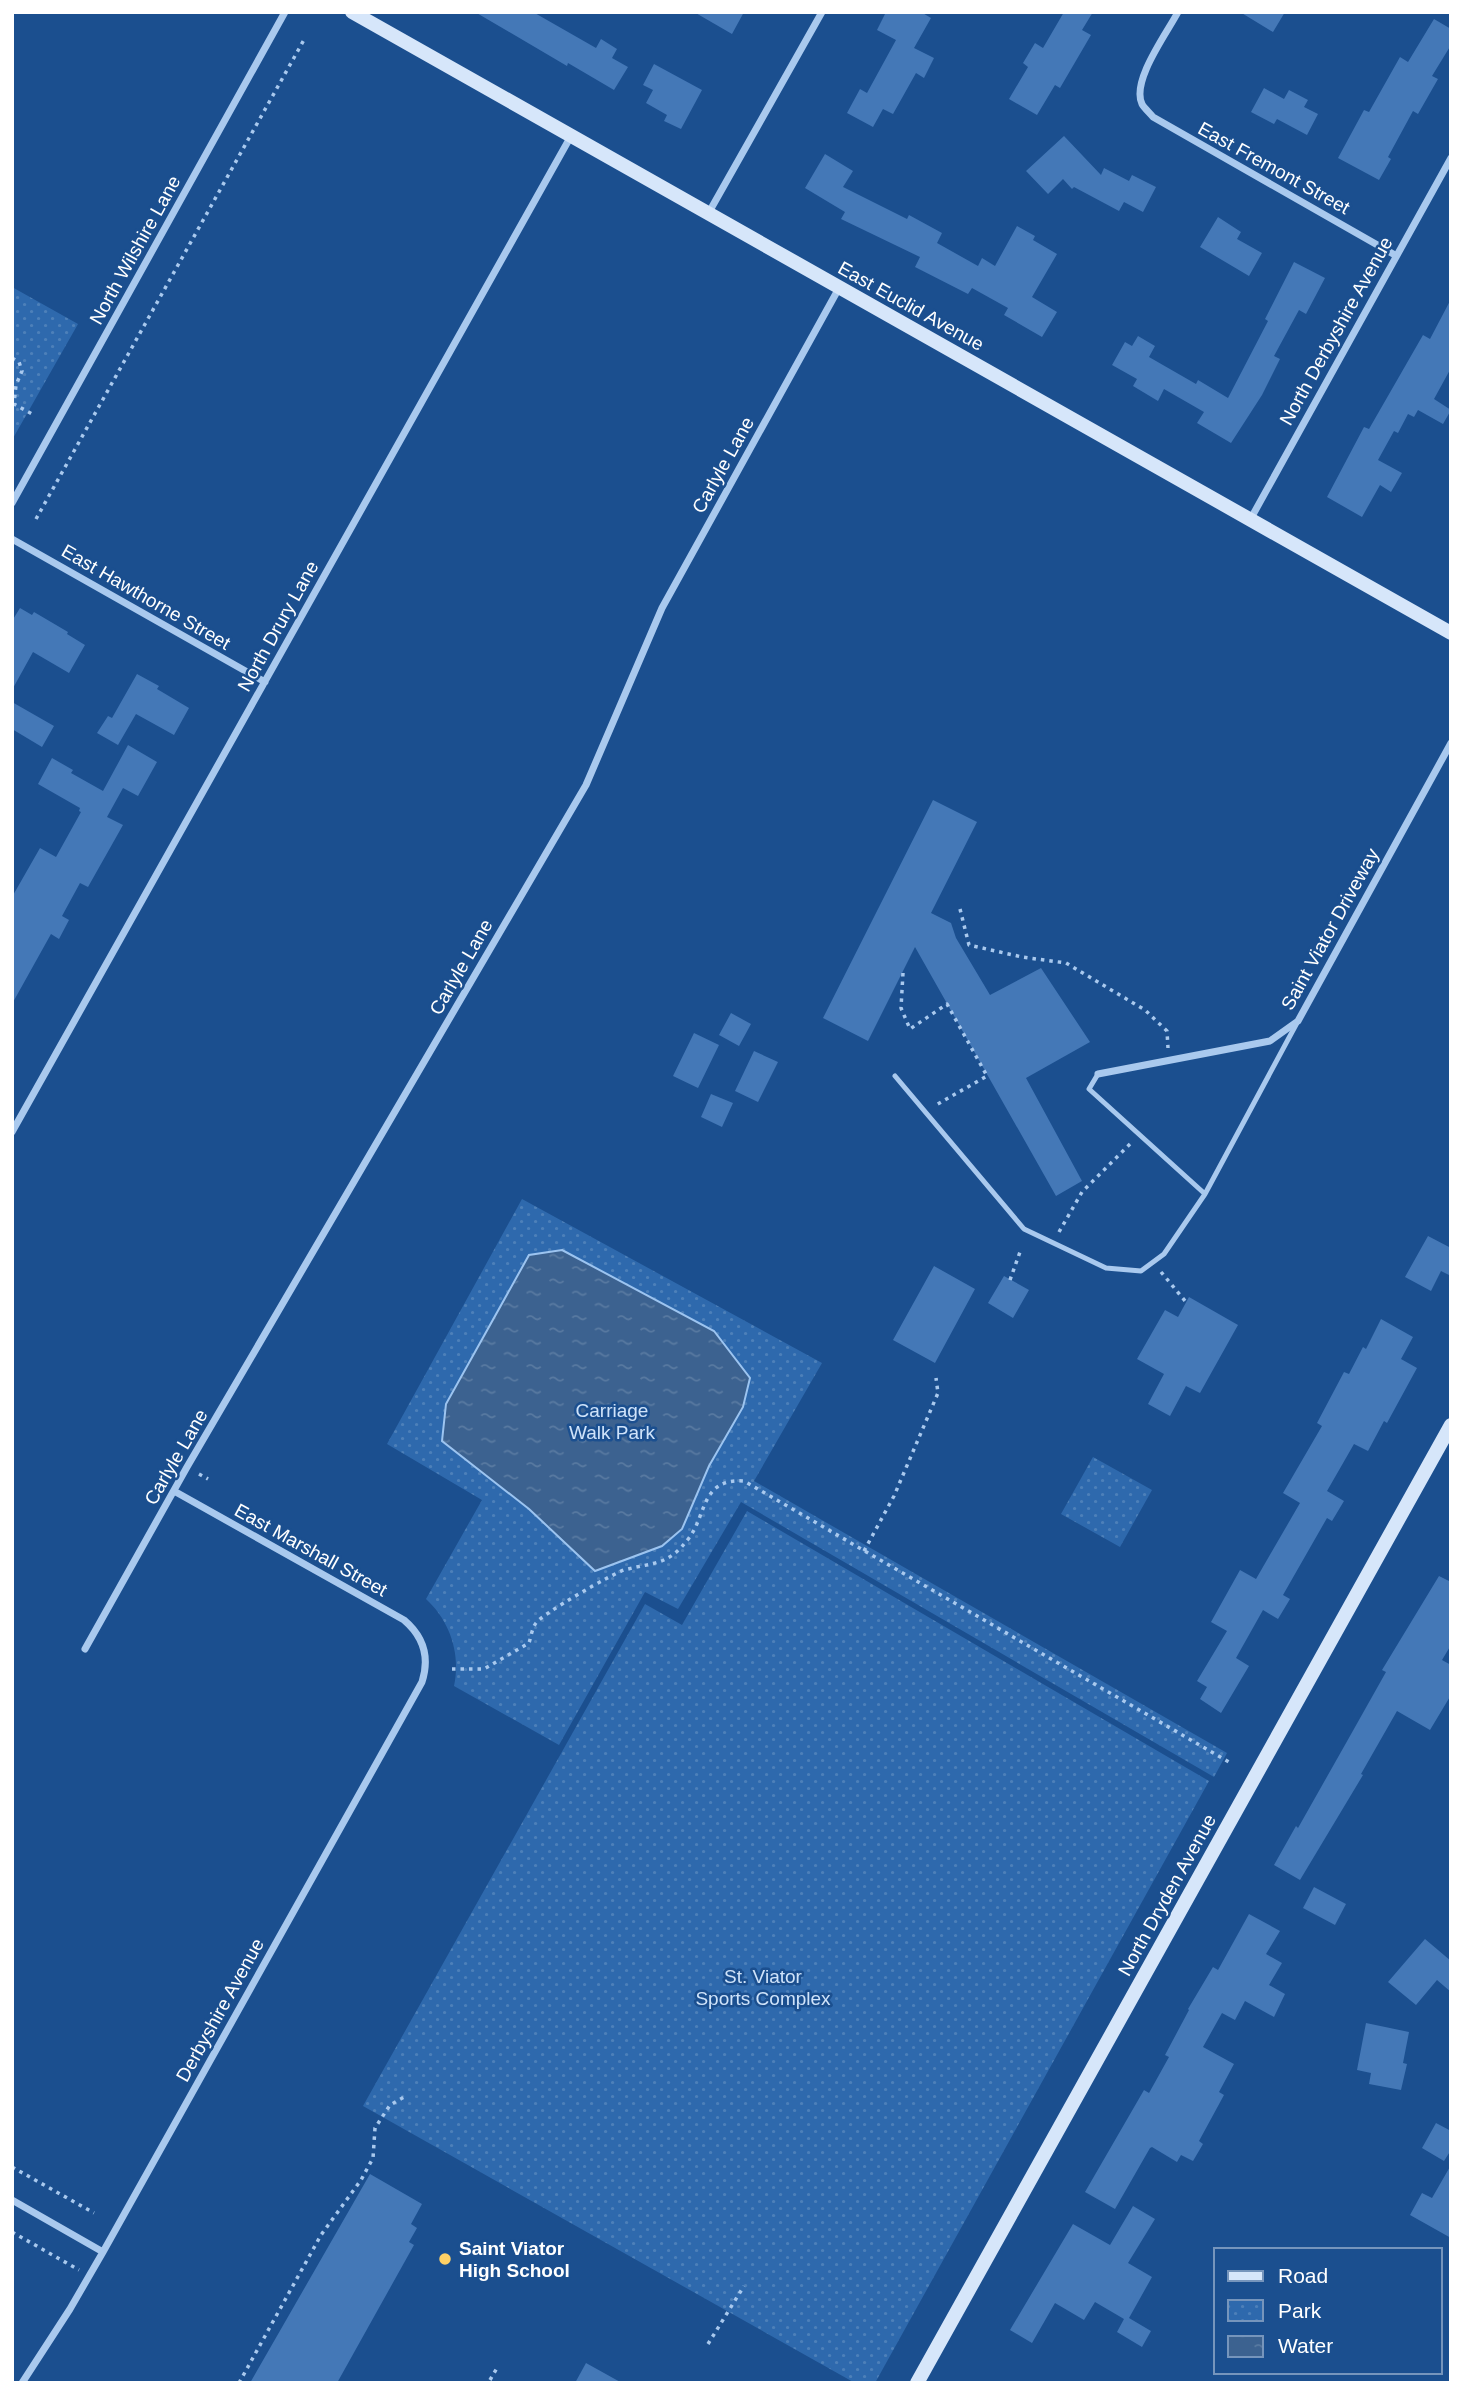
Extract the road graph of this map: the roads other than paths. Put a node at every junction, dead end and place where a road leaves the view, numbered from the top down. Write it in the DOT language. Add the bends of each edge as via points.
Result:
graph roads {
  1 [pos="285,12"];
  2 [pos="352,12"];
  3 [pos="822,12"];
  4 [pos="1178,12"];
  5 [pos="571,136"];
  6 [pos="1451,158"];
  7 [pos="708,214"];
  8 [pos="1395,255"];
  9 [pos="839,288"];
  10 [pos="12,503"];
  11 [pos="1250,520"];
  12 [pos="12,539"];
  13 [pos="1451,633"];
  14 [pos="265,682"];
  15 [pos="1451,743"];
  16 [pos="1298,1021"];
  17 [pos="1098,1074"];
  18 [pos="895,1076"];
  19 [pos="12,1132"];
  20 [pos="1205,1194"];
  21 [pos="1451,1425"];
  22 [pos="174,1491"];
  23 [pos="424,1646"];
  24 [pos="85,1649"];
  25 [pos="12,2200"];
  26 [pos="103,2252"];
  27 [pos="22,2383"];
  28 [pos="917,2383"];
  1 -- 10 [label="street, North Wilshire Lane"];
  2 -- 5 [label="main road, East Euclid Avenue"];
  3 -- 7 [label="street"];
  4 -- 8 [label="street, East Fremont Street" via="1140,85 1142,103 1153,117"];
  5 -- 7 [label="main road, East Euclid Avenue"];
  5 -- 14 [label="street, North Drury Lane"];
  6 -- 8 [label="street, North Derbyshire Avenue"];
  7 -- 9 [label="main road, East Euclid Avenue"];
  8 -- 11 [label="street, North Derbyshire Avenue"];
  9 -- 11 [label="main road, East Euclid Avenue"];
  9 -- 22 [label="street, Carlyle Lane" via="662,608 586,785"];
  11 -- 13 [label="main road, East Euclid Avenue"];
  12 -- 14 [label="street, East Hawthorne Street"];
  14 -- 19 [label="street, North Drury Lane"];
  15 -- 16 [label="street, Saint Viator Driveway"];
  16 -- 17 [label="street, Saint Viator Driveway" via="1270,1041"];
  16 -- 20 [label="lane"];
  17 -- 20 [label="lane" via="1089,1089"];
  18 -- 20 [label="lane" via="1024,1230 1106,1268 1141,1271 1153,1263"];
  21 -- 28 [label="main road, North Dryden Avenue"];
  22 -- 23 [label="street, East Marshall Street" via="404,1620"];
  22 -- 24 [label="street, Carlyle Lane"];
  23 -- 26 [label="street, Derbyshire Avenue" via="427,1667 422,1682"];
  25 -- 26 [label="street"];
  26 -- 27 [label="street, Derbyshire Avenue"];
}
